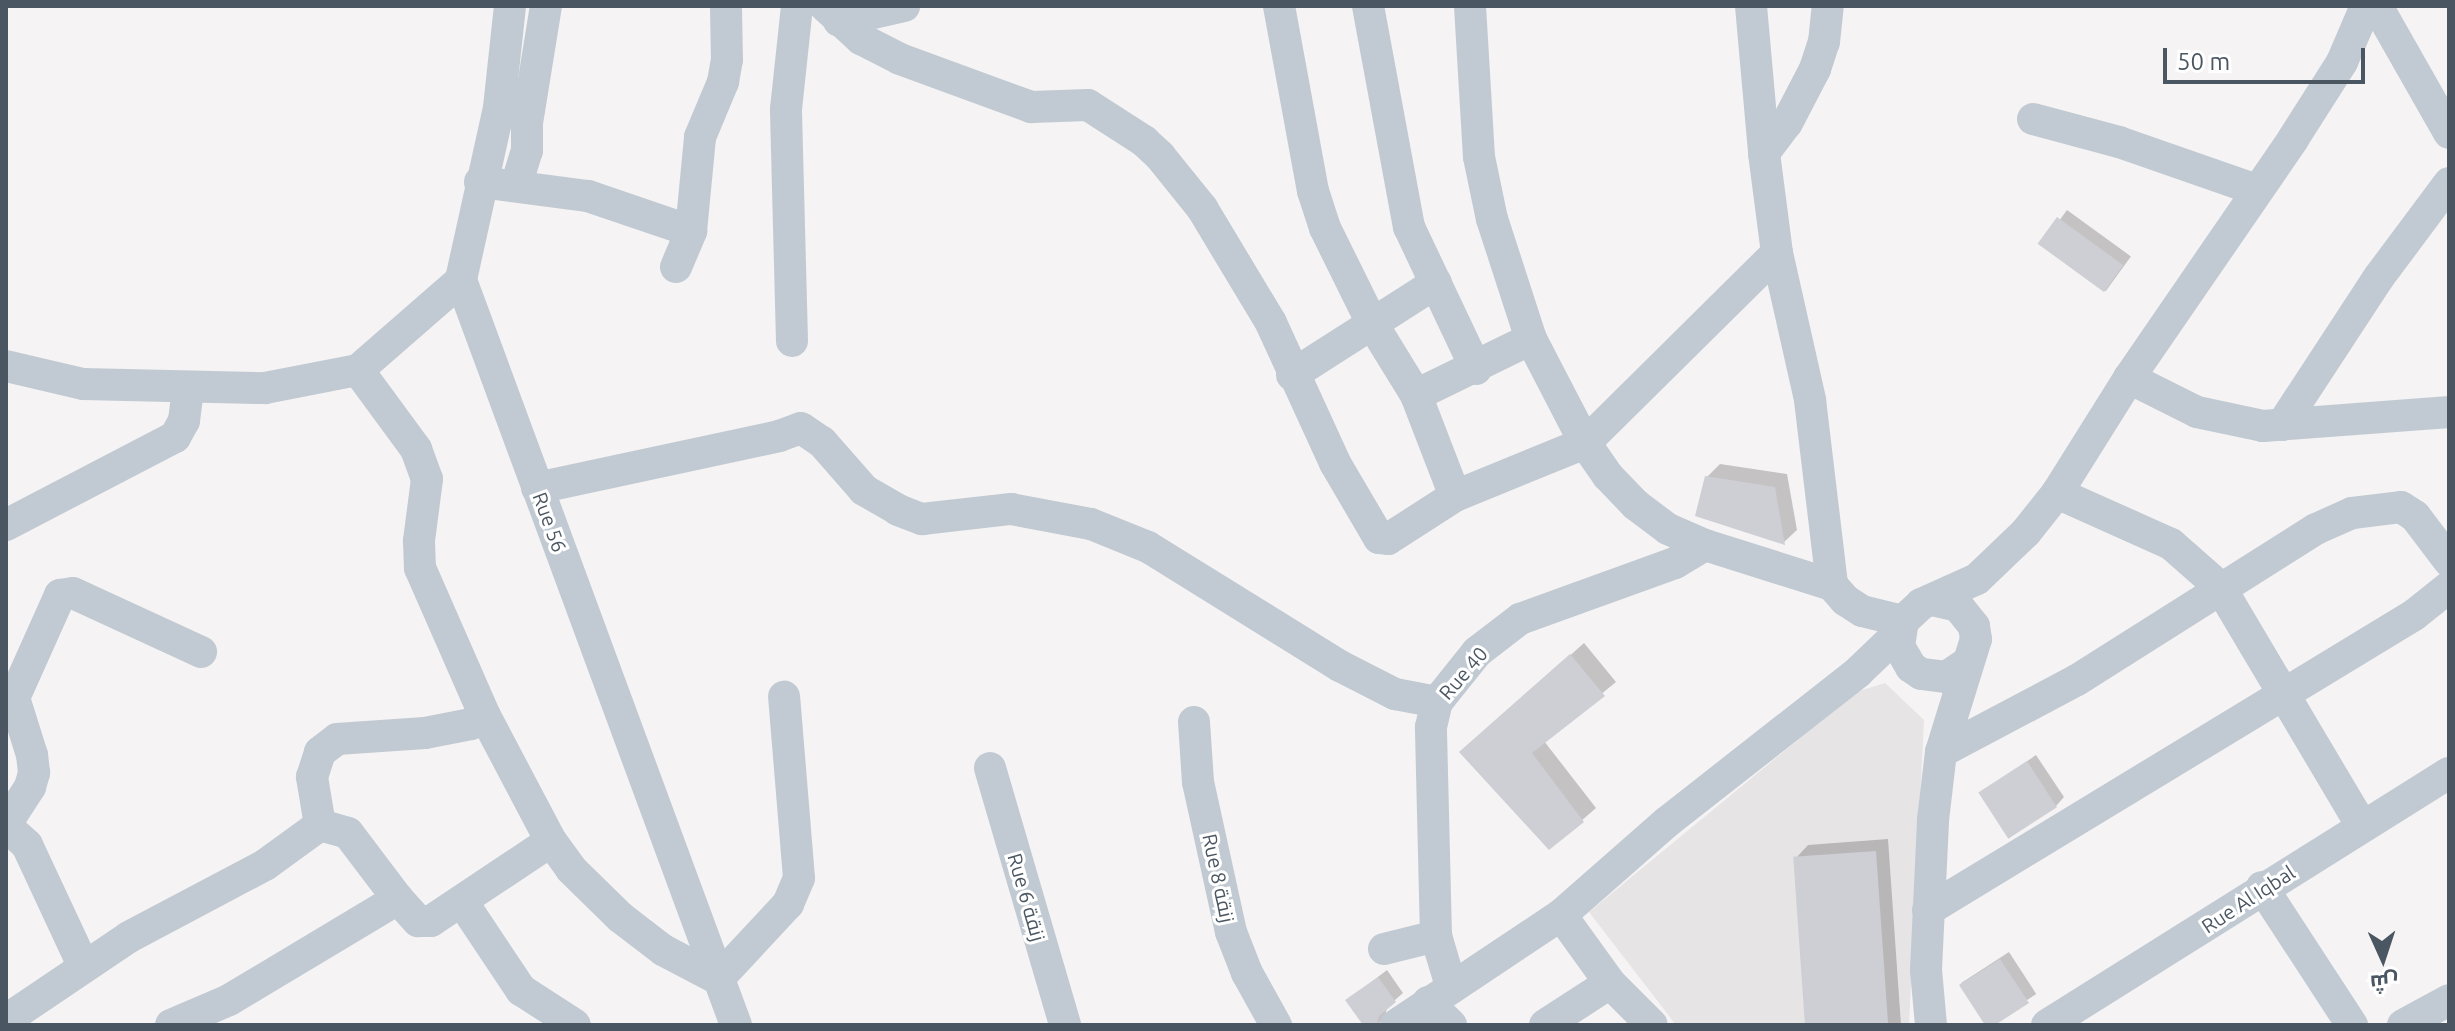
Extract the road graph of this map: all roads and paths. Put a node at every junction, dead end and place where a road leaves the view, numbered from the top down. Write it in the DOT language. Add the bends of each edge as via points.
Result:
graph roads {
  1 [pos="510,6"];
  2 [pos="546,6"];
  3 [pos="726,6"];
  4 [pos="797,6"];
  5 [pos="904,6"];
  6 [pos="1279,6"];
  7 [pos="1368,6"];
  8 [pos="1470,6"];
  9 [pos="1751,6"];
  10 [pos="1828,6"];
  11 [pos="2366,6"];
  12 [pos="2377,6"];
  13 [pos="832,13"];
  14 [pos="2033,119"];
  15 [pos="2449,133"];
  16 [pos="1764,153"];
  17 [pos="480,182"];
  18 [pos="2449,183"];
  19 [pos="516,186"];
  20 [pos="2257,190"];
  21 [pos="691,231"];
  22 [pos="1777,253"];
  23 [pos="676,267"];
  24 [pos="461,280"];
  25 [pos="1436,283"];
  26 [pos="1373,325"];
  27 [pos="1531,339"];
  28 [pos="792,341"];
  29 [pos="6,366"];
  30 [pos="1476,369"];
  31 [pos="358,370"];
  32 [pos="1292,375"];
  33 [pos="2129,378"];
  34 [pos="188,388"];
  35 [pos="1416,395"];
  36 [pos="2449,412"];
  37 [pos="2282,425"];
  38 [pos="1585,443"];
  39 [pos="537,488"];
  40 [pos="2057,493"];
  41 [pos="1455,496"];
  42 [pos="6,525"];
  43 [pos="1705,545"];
  44 [pos="2449,561"];
  45 [pos="1977,579"];
  46 [pos="1832,585"];
  47 [pos="2220,587"];
  48 [pos="2449,587"];
  49 [pos="1933,600"];
  50 [pos="1968,615"];
  51 [pos="1902,637"];
  52 [pos="201,652"];
  53 [pos="1967,663"];
  54 [pos="1933,677"];
  55 [pos="2284,693"];
  56 [pos="784,697"];
  57 [pos="1437,702"];
  58 [pos="1952,710"];
  59 [pos="485,716"];
  60 [pos="1194,722"];
  61 [pos="1941,752"];
  62 [pos="990,768"];
  63 [pos="2449,773"];
  64 [pos="6,825"];
  65 [pos="320,825"];
  66 [pos="2362,826"];
  67 [pos="551,841"];
  68 [pos="2262,887"];
  69 [pos="398,899"];
  70 [pos="463,903"];
  71 [pos="1928,910"];
  72 [pos="1561,915"];
  73 [pos="1436,936"];
  74 [pos="1384,949"];
  75 [pos="83,965"];
  76 [pos="718,979"];
  77 [pos="1610,983"];
  78 [pos="1440,994"];
  79 [pos="2449,1000"];
  80 [pos="6,1020"];
  81 [pos="171,1025"];
  82 [pos="575,1025"];
  83 [pos="736,1025"];
  84 [pos="1065,1025"];
  85 [pos="1276,1025"];
  86 [pos="1396,1025"];
  87 [pos="1451,1025"];
  88 [pos="1545,1025"];
  89 [pos="1652,1025"];
  90 [pos="1931,1025"];
  91 [pos="2047,1025"];
  92 [pos="2352,1025"];
  93 [pos="2403,1025"];
  1 -- 17 [label="street" via="505,74"];
  2 -- 19 [label="street" via="527,151"];
  3 -- 21 [label="street" via="727,60 700,137"];
  4 -- 28 [label="street" via="786,109"];
  5 -- 13 [label="street"];
  6 -- 26 [label="street" via="1313,191 1345,273"];
  7 -- 25 [label="street" via="1409,227"];
  8 -- 27 [label="street" via="1479,157 1492,219"];
  9 -- 16 [label="street"];
  10 -- 16 [label="street" via="1815,69 1787,123"];
  11 -- 20 [label="street" via="2342,62"];
  12 -- 15 [label="street"];
  13 -- 32 [label="street" via="877,49 962,85 1031,107 1088,105 1144,141 1202,208 1271,323"];
  14 -- 20 [label="street" via="2119,142"];
  16 -- 22 [label="street"];
  17 -- 19 [label="street"];
  17 -- 24 [label="street"];
  18 -- 37 [label="street" via="2379,277"];
  19 -- 21 [label="street" via="588,196"];
  20 -- 33 [label="street"];
  21 -- 23 [label="street"];
  22 -- 38 [label="street"];
  22 -- 46 [label="street" via="1810,400"];
  24 -- 31 [label="street"];
  24 -- 39 [label="street, Rue 56"];
  25 -- 26 [label="street"];
  25 -- 30 [label="street"];
  26 -- 32 [label="street"];
  26 -- 35 [label="street"];
  27 -- 30 [label="street"];
  27 -- 38 [label="street"];
  29 -- 34 [label="street" via="83,384"];
  30 -- 35 [label="street"];
  31 -- 34 [label="street" via="265,388"];
  31 -- 59 [label="street" via="401,424 424,469 420,568"];
  32 -- 41 [label="street" via="1374,535 1388,539"];
  33 -- 37 [label="street" via="2197,412"];
  33 -- 40 [label="street"];
  34 -- 42 [label="street" via="184,421 175,437"];
  35 -- 41 [label="street"];
  36 -- 37 [label="street"];
  38 -- 41 [label="street"];
  38 -- 43 [label="street" via="1636,505 1668,529"];
  39 -- 57 [label="street" via="801,428 822,442 864,490 898,510 922,519 1011,509 1091,524 1148,547 1340,666 1395,694"];
  39 -- 76 [label="street, Rue 56"];
  40 -- 45 [label="street"];
  40 -- 47 [label="street" via="2171,544"];
  43 -- 46 [label="street"];
  43 -- 57 [label="street, Rue 40" via="1675,563 1520,619 1477,652"];
  44 -- 47 [label="street" via="2415,516 2401,507 2382,507 2316,529"];
  45 -- 49 [label="street"];
  45 -- 50 [label="street"];
  46 -- 51 [label="street" via="1845,600"];
  47 -- 55 [label="street"];
  47 -- 61 [label="street" via="2077,680"];
  48 -- 55 [label="street" via="2414,615"];
  49 -- 50 [label="street" via="1958,606"];
  49 -- 51 [label="street" via="1921,604"];
  50 -- 53 [label="street" via="1976,639"];
  51 -- 54 [label="street" via="1921,674"];
  51 -- 72 [label="street" via="1667,822"];
  52 -- 64 [label="street" via="73,593 60,595 14,698 34,773"];
  53 -- 54 [label="street" via="1958,672"];
  53 -- 58 [label="street"];
  54 -- 58 [label="street"];
  55 -- 66 [label="street"];
  55 -- 71 [label="street"];
  56 -- 76 [label="street" via="799,878 788,904"];
  57 -- 73 [label="street, Rue 40" via="1431,727"];
  58 -- 61 [label="street"];
  59 -- 65 [label="street" via="425,733 337,739 320,752 312,777"];
  59 -- 67 [label="street"];
  60 -- 85 [label="street, Rue 8 زنقة" via="1198,782 1231,932"];
  61 -- 71 [label="street"];
  62 -- 84 [label="street, Rue 6 زنقة"];
  63 -- 66 [label="street, Rue Al Iqbal"];
  64 -- 75 [label="street" via="27,845"];
  65 -- 69 [label="street" via="348,833"];
  65 -- 75 [label="street" via="265,865"];
  66 -- 68 [label="street, Rue Al Iqbal"];
  67 -- 70 [label="street"];
  67 -- 76 [label="street" via="571,869 620,917 663,950"];
  68 -- 91 [label="street, Rue Al Iqbal"];
  68 -- 92 [label="street"];
  69 -- 70 [label="street" via="424,923"];
  69 -- 81 [label="street" via="209,1012"];
  70 -- 82 [label="street" via="521,990"];
  71 -- 90 [label="street"];
  72 -- 77 [label="street"];
  72 -- 78 [label="street"];
  73 -- 74 [label="street"];
  73 -- 78 [label="street, Rue 40"];
  75 -- 80 [label="street"];
  76 -- 83 [label="street, Rue 56"];
  77 -- 88 [label="street"];
  77 -- 89 [label="street"];
  78 -- 86 [label="street"];
  78 -- 87 [label="street"];
  79 -- 93 [label="street"];
}
